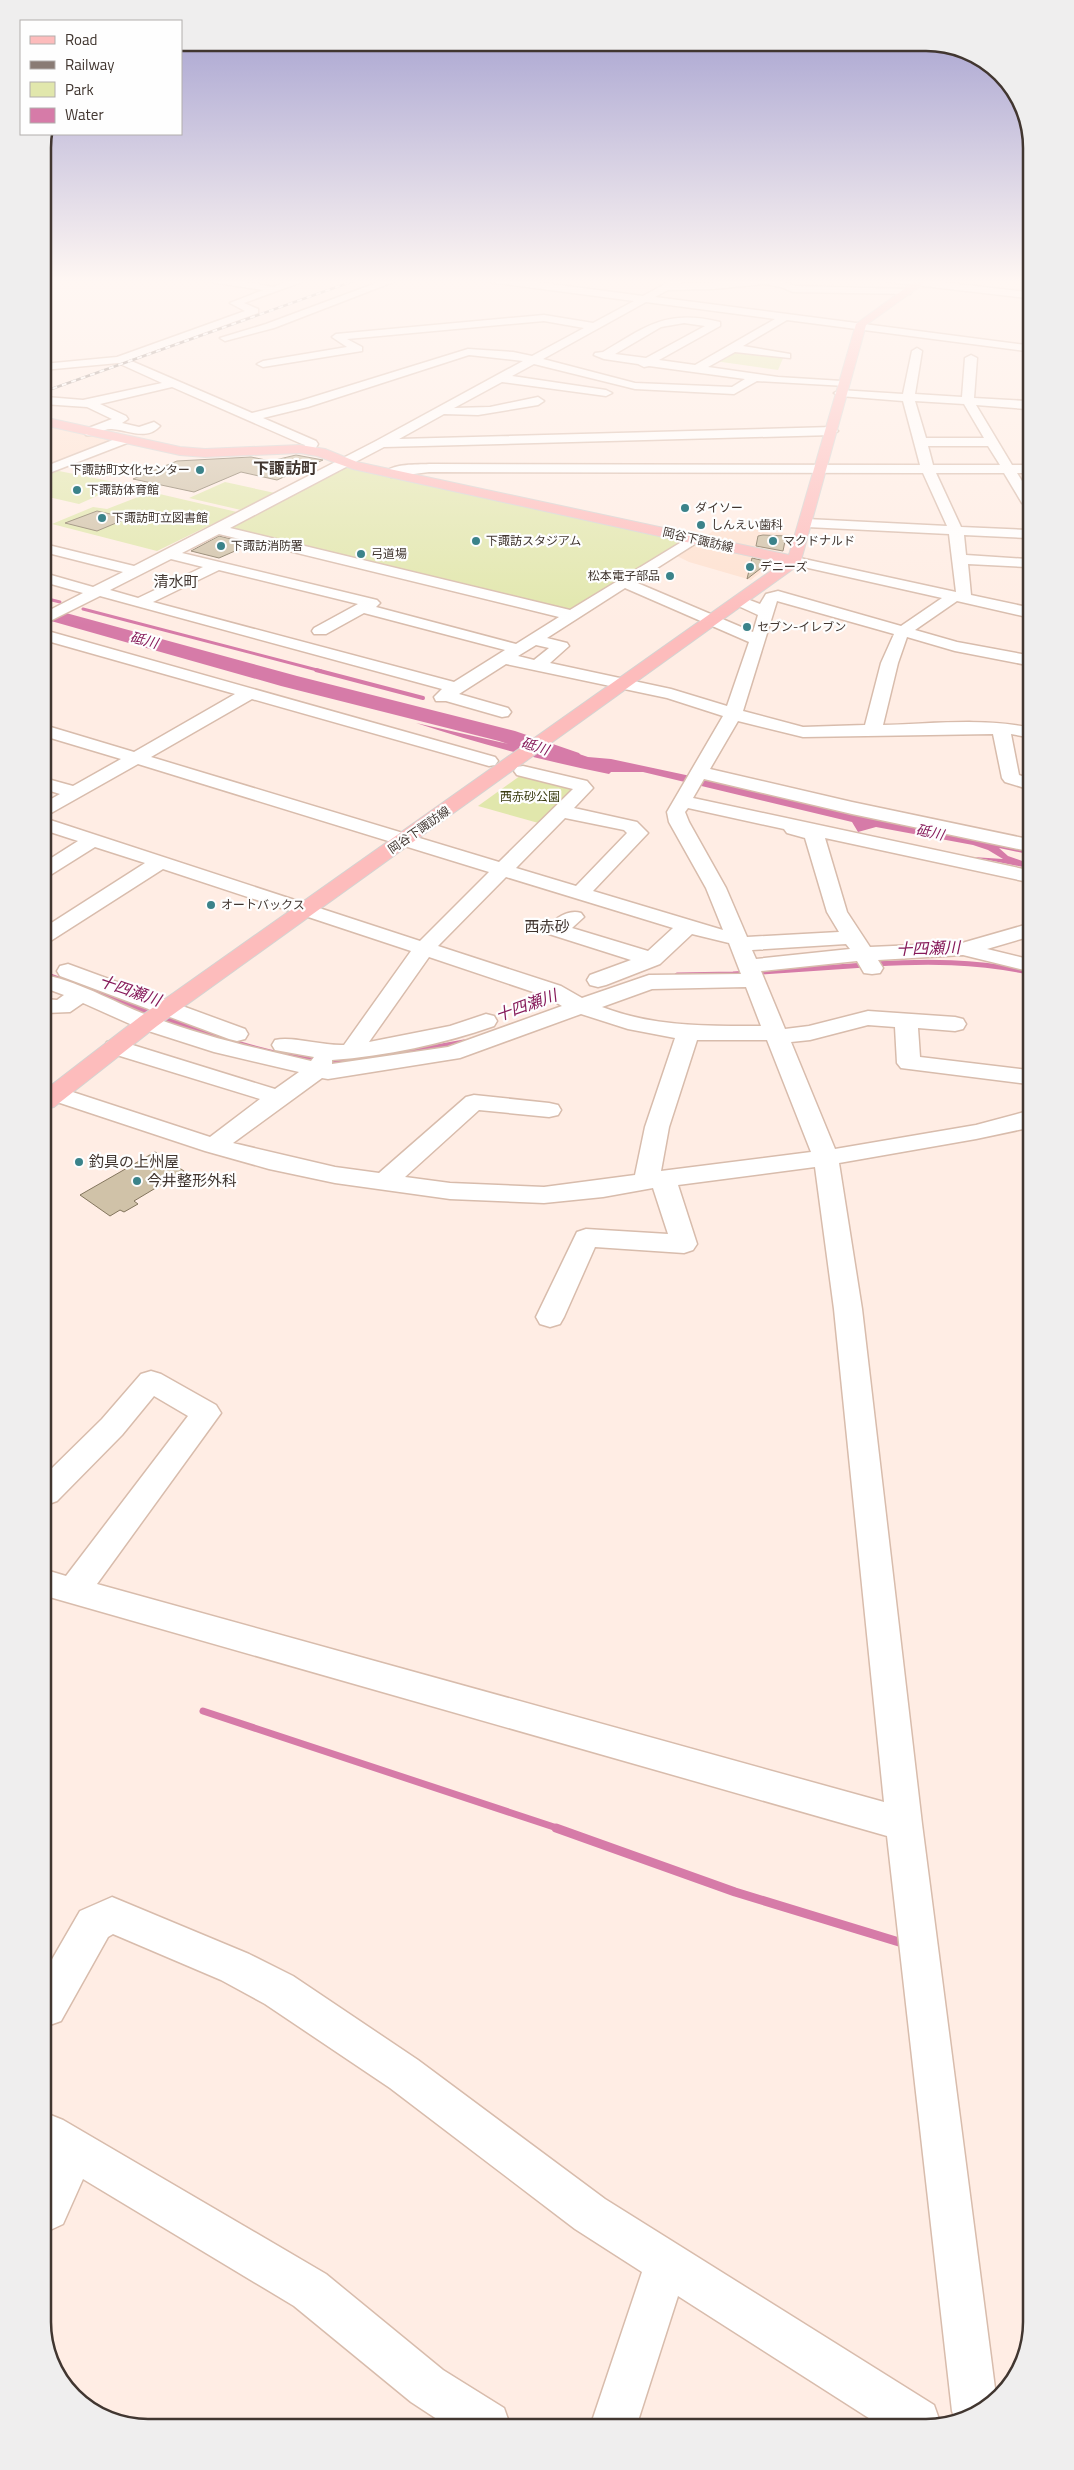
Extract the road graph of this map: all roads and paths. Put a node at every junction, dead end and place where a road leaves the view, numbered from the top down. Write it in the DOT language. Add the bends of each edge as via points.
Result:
graph roads {
  1 [pos="128,394"];
  2 [pos="200,394"];
  3 [pos="335,394"];
  4 [pos="470,394"];
  5 [pos="840,394"];
  6 [pos="880,394"];
  7 [pos="909,394"];
  8 [pos="969,394"];
  9 [pos="908,398"];
  10 [pos="538,401"];
  11 [pos="51,402"];
  12 [pos="968,402"];
  13 [pos="88,403"];
  14 [pos="1023,405"];
  15 [pos="441,410"];
  16 [pos="252,417"];
  17 [pos="51,424"];
  18 [pos="107,424"];
  19 [pos="154,426"];
  20 [pos="832,431"];
  21 [pos="90,432"];
  22 [pos="123,440"];
  23 [pos="920,442"];
  24 [pos="992,442"];
  25 [pos="380,444"];
  26 [pos="309,450"];
  27 [pos="51,454"];
  28 [pos="456,455"];
  29 [pos="75,459"];
  30 [pos="345,462"];
  31 [pos="51,468"];
  32 [pos="822,468"];
  33 [pos="928,469"];
  34 [pos="1008,469"];
  35 [pos="1023,469"];
  36 [pos="391,473"];
  37 [pos="1023,493"];
  38 [pos="807,523"];
  39 [pos="217,529"];
  40 [pos="956,530"];
  41 [pos="1023,534"];
  42 [pos="693,539"];
  43 [pos="51,550"];
  44 [pos="174,556"];
  45 [pos="84,558"];
  46 [pos="961,559"];
  47 [pos="795,562"];
  48 [pos="1023,564"];
  49 [pos="216,566"];
  50 [pos="136,571"];
  51 [pos="51,574"];
  52 [pos="417,578"];
  53 [pos="51,579"];
  54 [pos="624,582"];
  55 [pos="402,586"];
  56 [pos="87,589"];
  57 [pos="387,594"];
  58 [pos="959,597"];
  59 [pos="739,601"];
  60 [pos="139,603"];
  61 [pos="51,604"];
  62 [pos="367,606"];
  63 [pos="64,609"];
  64 [pos="1023,611"];
  65 [pos="765,612"];
  66 [pos="572,615"];
  67 [pos="51,616"];
  68 [pos="712,620"];
  69 [pos="320,631"];
  70 [pos="904,631"];
  71 [pos="51,637"];
  72 [pos="533,640"];
  73 [pos="758,640"];
  74 [pos="518,648"];
  75 [pos="502,658"];
  76 [pos="1023,659"];
  77 [pos="538,665"];
  78 [pos="626,683"];
  79 [pos="250,693"];
  80 [pos="446,694"];
  81 [pos="502,712"];
  82 [pos="734,712"];
  83 [pos="1001,728"];
  84 [pos="873,730"];
  85 [pos="1023,731"];
  86 [pos="51,732"];
  87 [pos="138,758"];
  88 [pos="489,762"];
  89 [pos="522,764"];
  90 [pos="698,775"];
  91 [pos="1023,782"];
  92 [pos="51,785"];
  93 [pos="75,793"];
  94 [pos="682,799"];
  95 [pos="51,807"];
  96 [pos="561,811"];
  97 [pos="780,822"];
  98 [pos="51,826"];
  99 [pos="405,840"];
  100 [pos="92,841"];
  101 [pos="1023,843"];
  102 [pos="159,863"];
  103 [pos="51,866"];
  104 [pos="504,870"];
  105 [pos="1023,877"];
  106 [pos="580,893"];
  107 [pos="304,911"];
  108 [pos="574,917"];
  109 [pos="688,926"];
  110 [pos="556,930"];
  111 [pos="1023,931"];
  112 [pos="51,932"];
  113 [pos="739,941"];
  114 [pos="540,944"];
  115 [pos="963,949"];
  116 [pos="423,950"];
  117 [pos="866,957"];
  118 [pos="652,959"];
  119 [pos="1023,964"];
  120 [pos="51,967"];
  121 [pos="751,973"];
  122 [pos="51,983"];
  123 [pos="81,994"];
  124 [pos="569,1000"];
  125 [pos="51,1006"];
  126 [pos="157,1016"];
  127 [pos="906,1021"];
  128 [pos="955,1024"];
  129 [pos="688,1033"];
  130 [pos="775,1035"];
  131 [pos="447,1044"];
  132 [pos="115,1048"];
  133 [pos="355,1051"];
  134 [pos="323,1061"];
  135 [pos="1023,1076"];
  136 [pos="51,1094"];
  137 [pos="51,1096"];
  138 [pos="277,1097"];
  139 [pos="549,1110"];
  140 [pos="1023,1121"];
  141 [pos="214,1146"];
  142 [pos="826,1158"];
  143 [pos="655,1180"];
  144 [pos="384,1182"];
  145 [pos="550,1317"];
  146 [pos="51,1488"];
  147 [pos="60,1587"];
  148 [pos="904,1824"];
  149 [pos="51,2000"];
  150 [pos="61,2143"];
  151 [pos="51,2194"];
  152 [pos="667,2262"];
  153 [pos="974,2406"];
  154 [pos="478,2419"];
  155 [pos="616,2419"];
  156 [pos="912,2419"];
  1 -- 13 [label="street"];
  2 -- 16 [label="street"];
  3 -- 16 [label="street"];
  4 -- 15 [label="street"];
  5 -- 20 [label="main road"];
  6 -- 9 [label="street"];
  7 -- 9 [label="street"];
  8 -- 12 [label="street"];
  9 -- 12 [label="street"];
  9 -- 23 [label="street"];
  10 -- 15 [label="street" via="479,413"];
  11 -- 13 [label="street"];
  12 -- 14 [label="street"];
  12 -- 24 [label="street"];
  13 -- 18 [label="street" via="122,419"];
  15 -- 25 [label="street"];
  16 -- 26 [label="street" via="312,444"];
  17 -- 21 [label="main road, 岡谷下諏訪線"];
  18 -- 19 [label="street" via="140,431"];
  18 -- 21 [label="street"];
  20 -- 28 [label="street"];
  20 -- 32 [label="main road"];
  21 -- 22 [label="main road, 岡谷下諏訪線"];
  22 -- 26 [label="main road, 岡谷下諏訪線" via="195,452"];
  22 -- 29 [label="street"];
  23 -- 24 [label="street"];
  23 -- 33 [label="street"];
  24 -- 34 [label="street"];
  25 -- 28 [label="street"];
  25 -- 30 [label="street"];
  26 -- 30 [label="main road, 岡谷下諏訪線"];
  27 -- 29 [label="street"];
  28 -- 32 [label="street"];
  28 -- 36 [label="street"];
  29 -- 31 [label="street"];
  30 -- 36 [label="main road, 岡谷下諏訪線"];
  30 -- 39 [label="street"];
  32 -- 33 [label="street"];
  32 -- 38 [label="main road"];
  33 -- 34 [label="street"];
  33 -- 40 [label="street"];
  34 -- 35 [label="street"];
  34 -- 37 [label="street"];
  36 -- 42 [label="main road, 岡谷下諏訪線"];
  38 -- 40 [label="street"];
  38 -- 47 [label="main road"];
  39 -- 44 [label="street"];
  39 -- 52 [label="street"];
  40 -- 41 [label="street"];
  40 -- 46 [label="street"];
  42 -- 47 [label="main road, 岡谷下諏訪線"];
  42 -- 54 [label="street"];
  43 -- 45 [label="street"];
  44 -- 49 [label="street"];
  44 -- 50 [label="street"];
  44 -- 60 [label="street" via="107,594"];
  45 -- 50 [label="street"];
  45 -- 51 [label="street"];
  46 -- 48 [label="street"];
  46 -- 58 [label="street" via="964,593"];
  47 -- 58 [label="street"];
  47 -- 59 [label="main road, 岡谷下諏訪線"];
  49 -- 60 [label="street"];
  49 -- 62 [label="street"];
  50 -- 63 [label="street"];
  52 -- 55 [label="street"];
  52 -- 66 [label="street"];
  53 -- 56 [label="street"];
  54 -- 66 [label="street"];
  54 -- 68 [label="street"];
  57 -- 62 [label="street"];
  58 -- 64 [label="street"];
  58 -- 70 [label="street"];
  59 -- 65 [label="street"];
  59 -- 68 [label="main road, 岡谷下諏訪線"];
  60 -- 80 [label="street"];
  61 -- 63 [label="street"];
  62 -- 69 [label="street"];
  62 -- 74 [label="street"];
  63 -- 67 [label="street"];
  65 -- 70 [label="street" via="771,597 778,596"];
  65 -- 73 [label="street"];
  66 -- 72 [label="street"];
  68 -- 73 [label="street"];
  68 -- 78 [label="main road, 岡谷下諏訪線"];
  70 -- 76 [label="street" via="955,646"];
  70 -- 84 [label="street" via="881,693"];
  71 -- 79 [label="street"];
  72 -- 74 [label="street"];
  72 -- 77 [label="street" via="561,646"];
  73 -- 82 [label="street"];
  74 -- 75 [label="street"];
  75 -- 77 [label="street"];
  75 -- 80 [label="street"];
  77 -- 78 [label="street"];
  78 -- 82 [label="street"];
  78 -- 89 [label="main road, 岡谷下諏訪線" via="542,742"];
  79 -- 87 [label="street"];
  79 -- 88 [label="street"];
  80 -- 81 [label="street"];
  82 -- 84 [label="street" via="803,732"];
  82 -- 90 [label="street"];
  83 -- 84 [label="street"];
  83 -- 85 [label="street"];
  83 -- 91 [label="street" via="1011,778"];
  86 -- 87 [label="street"];
  87 -- 93 [label="street"];
  87 -- 99 [label="street"];
  89 -- 96 [label="street" via="584,788"];
  89 -- 99 [label="main road, 岡谷下諏訪線"];
  90 -- 94 [label="street"];
  90 -- 101 [label="street"];
  92 -- 93 [label="street"];
  93 -- 95 [label="street"];
  94 -- 97 [label="street"];
  94 -- 113 [label="street" via="676,812 679,822 716,888"];
  96 -- 104 [label="street"];
  96 -- 106 [label="street" via="630,826 638,833"];
  97 -- 105 [label="street"];
  97 -- 117 [label="street" via="777,825 814,834 837,912"];
  98 -- 100 [label="street"];
  99 -- 104 [label="street"];
  99 -- 107 [label="main road, 岡谷下諏訪線"];
  100 -- 102 [label="street"];
  100 -- 103 [label="street"];
  102 -- 107 [label="street"];
  102 -- 112 [label="street"];
  104 -- 106 [label="street"];
  104 -- 116 [label="street"];
  106 -- 109 [label="street"];
  107 -- 116 [label="street"];
  107 -- 126 [label="main road, 岡谷下諏訪線"];
  108 -- 110 [label="street"];
  109 -- 113 [label="street"];
  109 -- 118 [label="street"];
  110 -- 114 [label="street"];
  110 -- 118 [label="street"];
  111 -- 115 [label="street"];
  113 -- 117 [label="street"];
  113 -- 121 [label="street"];
  115 -- 117 [label="street"];
  115 -- 119 [label="street"];
  116 -- 124 [label="street"];
  116 -- 133 [label="street" via="356,1043"];
  117 -- 121 [label="street"];
  118 -- 124 [label="street"];
  120 -- 126 [label="street" via="71,971"];
  121 -- 124 [label="street" via="649,982"];
  121 -- 130 [label="street"];
  122 -- 123 [label="street"];
  123 -- 125 [label="street" via="62,1007"];
  123 -- 126 [label="street"];
  124 -- 129 [label="street" via="655,1029"];
  124 -- 131 [label="street"];
  126 -- 132 [label="main road, 岡谷下諏訪線"];
  126 -- 134 [label="street" via="222,1047"];
  127 -- 128 [label="street"];
  127 -- 130 [label="street" via="868,1018 810,1034"];
  127 -- 135 [label="street" via="909,1064"];
  129 -- 130 [label="street"];
  129 -- 143 [label="street" via="657,1128"];
  130 -- 142 [label="street"];
  131 -- 133 [label="street"];
  131 -- 134 [label="street" via="328,1072"];
  132 -- 136 [label="main road, 岡谷下諏訪線"];
  132 -- 138 [label="street"];
  133 -- 134 [label="street"];
  134 -- 138 [label="street"];
  137 -- 141 [label="street"];
  138 -- 141 [label="street"];
  139 -- 144 [label="street" via="474,1102"];
  140 -- 142 [label="street"];
  141 -- 144 [label="street" via="335,1176"];
  142 -- 143 [label="street"];
  142 -- 148 [label="street" via="848,1309"];
  143 -- 144 [label="street" via="603,1190 544,1195 450,1190"];
  143 -- 145 [label="street" via="684,1244 586,1238"];
  146 -- 147 [label="street" via="112,1427 150,1381 206,1413"];
  147 -- 148 [label="street"];
  148 -- 153 [label="street"];
  149 -- 152 [label="street" via="94,1924 112,1915 235,1967 279,1990 404,2074 590,2214"];
  150 -- 151 [label="street"];
  150 -- 154 [label="street" via="310,2290 427,2386"];
  152 -- 155 [label="street"];
  152 -- 156 [label="street"];
}
